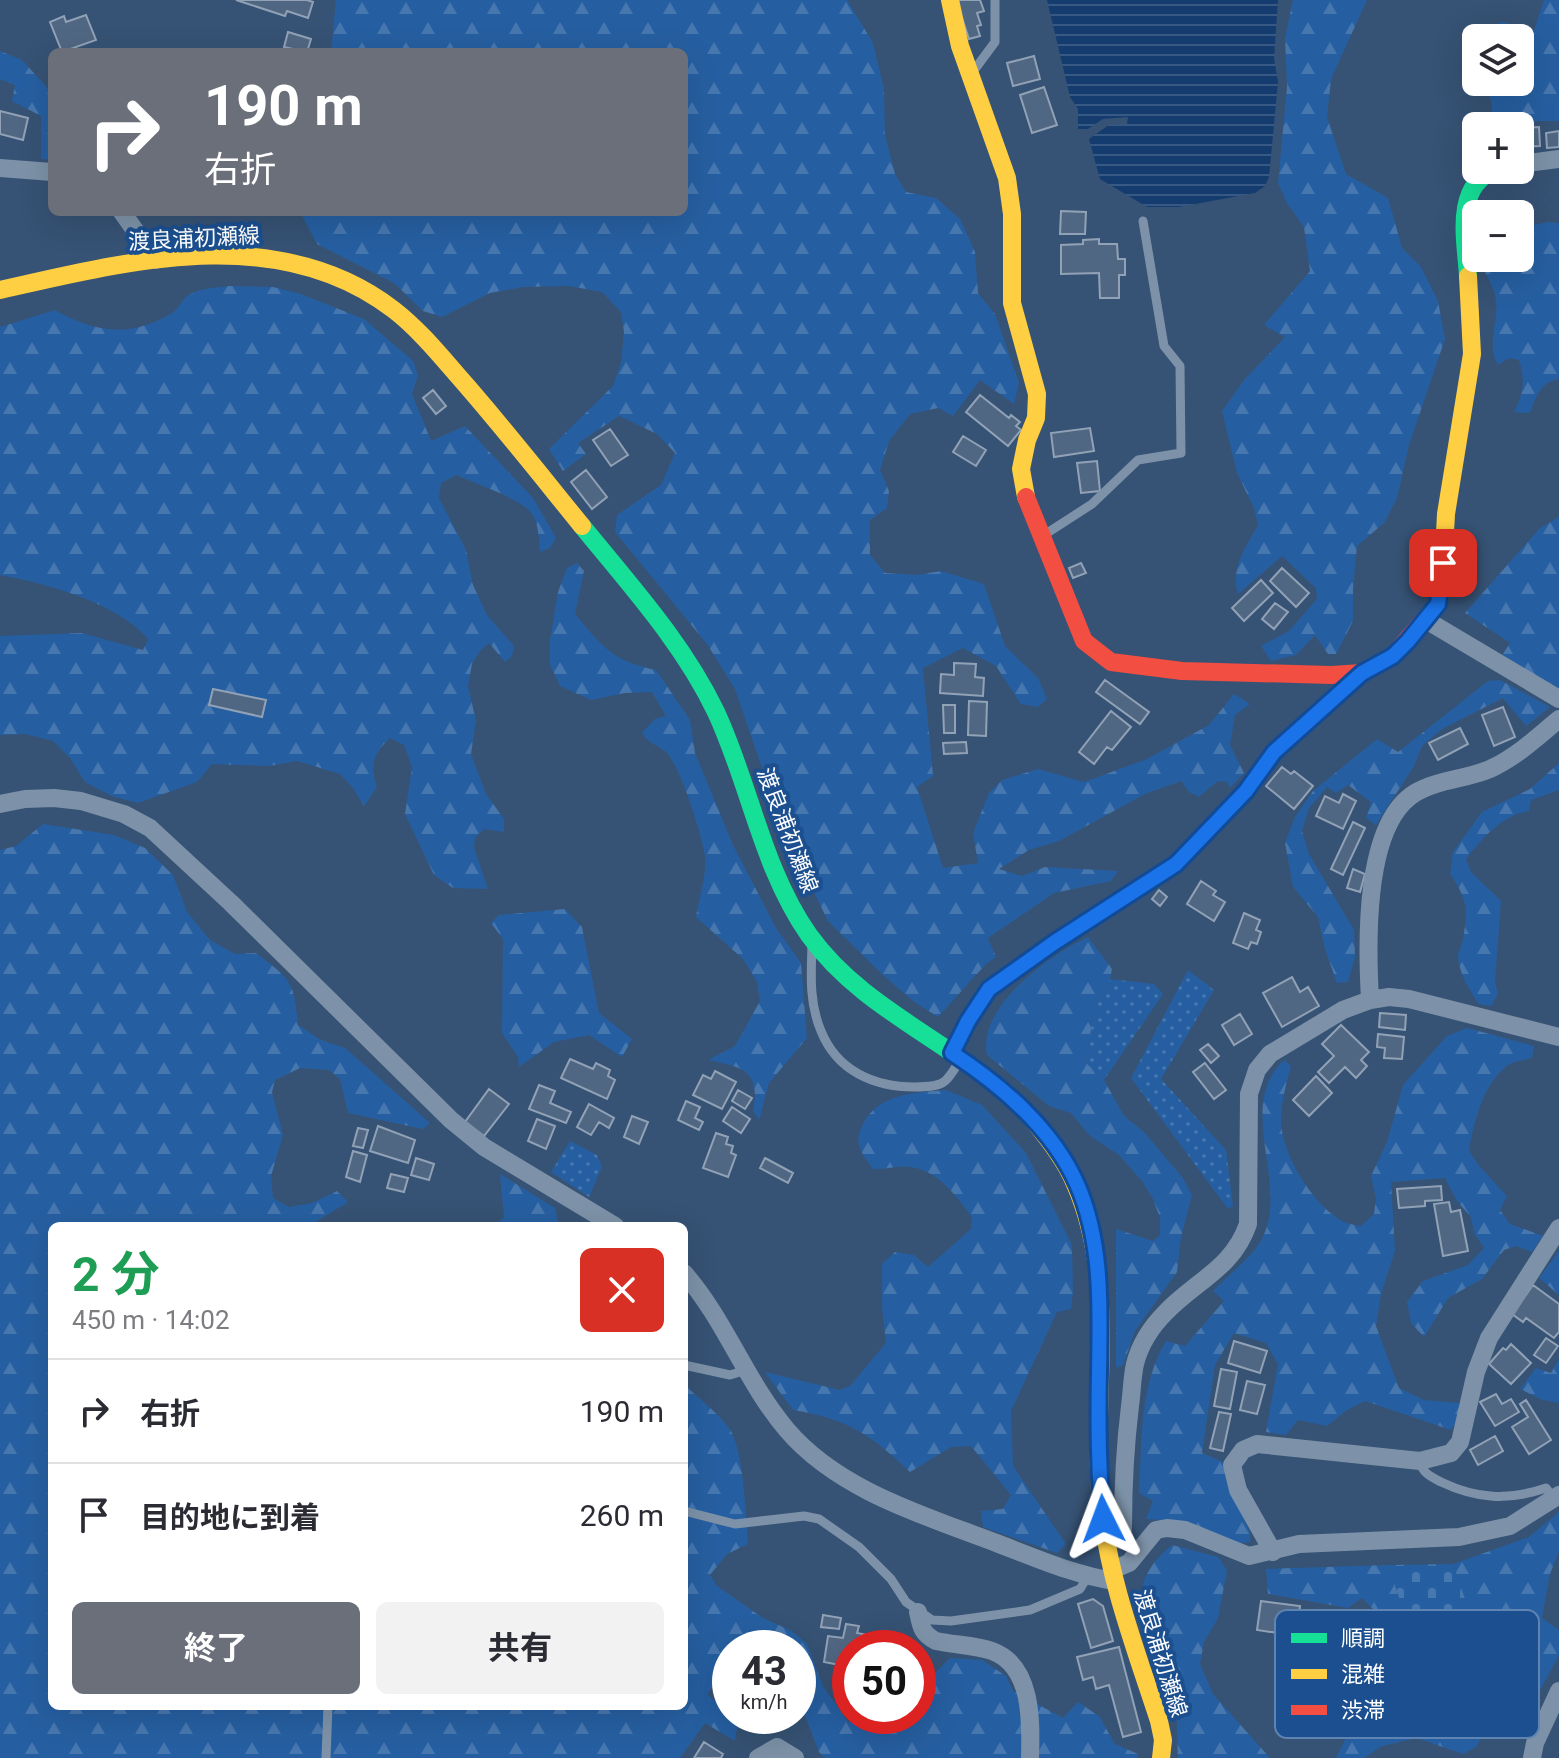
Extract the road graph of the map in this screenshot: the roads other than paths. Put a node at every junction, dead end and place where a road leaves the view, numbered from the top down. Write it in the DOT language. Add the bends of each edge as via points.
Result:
graph roads {
  1 [pos="950,0"];
  2 [pos="995,0"];
  3 [pos="971,76"];
  4 [pos="1559,159"];
  5 [pos="1534,162"];
  6 [pos="0,168"];
  7 [pos="48,172"];
  8 [pos="1473,184"];
  9 [pos="125,216"];
  10 [pos="1143,221"];
  11 [pos="156,260"];
  12 [pos="0,290"];
  13 [pos="1041,537"];
  14 [pos="1426,620"];
  15 [pos="1362,673"];
  16 [pos="1559,699"];
  17 [pos="1559,719"];
  18 [pos="0,804"];
  19 [pos="812,937"];
  20 [pos="1370,1000"];
  21 [pos="1559,1037"];
  22 [pos="956,1056"];
  23 [pos="608,1222"];
  24 [pos="1559,1228"];
  25 [pos="688,1278"];
  26 [pos="688,1366"];
  27 [pos="746,1370"];
  28 [pos="1420,1461"];
  29 [pos="1556,1497"];
  30 [pos="688,1512"];
  31 [pos="1105,1536"];
  32 [pos="1273,1552"];
  33 [pos="1088,1576"];
  34 [pos="1113,1576"];
  35 [pos="918,1612"];
  36 [pos="1559,1691"];
  37 [pos="328,1710"];
  38 [pos="1539,1734"];
  39 [pos="1537,1738"];
  40 [pos="326,1758"];
  41 [pos="758,1758"];
  42 [pos="795,1758"];
  43 [pos="1030,1758"];
  44 [pos="1161,1758"];
  45 [pos="1532,1758"];
  1 -- 3 [label="main road"];
  2 -- 3 [label="lane" via="995,42"];
  3 -- 13 [label="main road" via="1007,178 1012,303 1037,394 1036,418 1021,469"];
  4 -- 5 [label="street"];
  6 -- 7 [label="street"];
  8 -- 14 [label="main road" via="1465,211 1472,354 1446,514 1442,588"];
  9 -- 11 [label="street"];
  10 -- 13 [label="lane" via="1164,346 1180,366 1181,453 1138,460 1092,504"];
  11 -- 12 [label="main road, 渡良浦初瀬線"];
  11 -- 19 [label="main road, 渡良浦初瀬線" via="232,255 302,264 364,290 399,314 435,350 519,446 686,657 735,755 750,807 794,910"];
  13 -- 15 [label="main road" via="1084,641 1111,662 1182,671"];
  14 -- 15 [label="main road" via="1393,656"];
  14 -- 16 [label="street"];
  15 -- 22 [label="street" via="1274,752 1246,791 1176,864 989,989 968,1021"];
  17 -- 20 [label="street" via="1491,768 1415,793 1399,808 1379,848 1366,939"];
  18 -- 23 [label="street" via="25,799 81,801 150,828 451,1120 484,1147"];
  19 -- 22 [label="main road, 渡良浦初瀬線" via="883,1007"];
  19 -- 22 [label="lane" via="811,992 821,1031 834,1053 860,1077 889,1086 928,1086 944,1082"];
  20 -- 21 [label="street" via="1409,999"];
  20 -- 31 [label="street" via="1343,1010 1270,1054 1257,1070 1249,1094 1248,1224 1242,1242 1223,1266 1168,1309 1142,1347 1135,1364 1123,1467 1123,1528"];
  22 -- 31 [label="main road, 渡良浦初瀬線" via="999,1086 1045,1134 1077,1183 1088,1214 1098,1264"];
  24 -- 28 [label="street" via="1489,1338 1460,1442 1443,1457"];
  25 -- 27 [label="street" via="718,1317"];
  26 -- 27 [label="lane" via="730,1375"];
  27 -- 33 [label="street" via="771,1411 810,1454 858,1486"];
  28 -- 29 [label="lane" via="1431,1477 1487,1498 1546,1488"];
  28 -- 32 [label="street" via="1257,1444 1243,1450 1232,1465 1238,1490"];
  29 -- 32 [label="street" via="1510,1526 1483,1533 1299,1544"];
  30 -- 35 [label="lane" via="735,1524 819,1519 859,1547"];
  31 -- 34 [label="main road, 渡良浦初瀬線"];
  32 -- 34 [label="street" via="1249,1556 1167,1528 1156,1530"];
  33 -- 34 [label="street"];
  33 -- 35 [label="lane" via="1080,1589 1030,1610 951,1621 932,1620"];
  34 -- 44 [label="main road, 渡良浦初瀬線" via="1159,1721"];
  35 -- 43 [label="street" via="928,1637 993,1651 1018,1671 1030,1719"];
  36 -- 38 [label="street"];
  37 -- 40 [label="lane"];
  39 -- 45 [label="street"];
  41 -- 42 [label="street" via="777,1747"];
}
